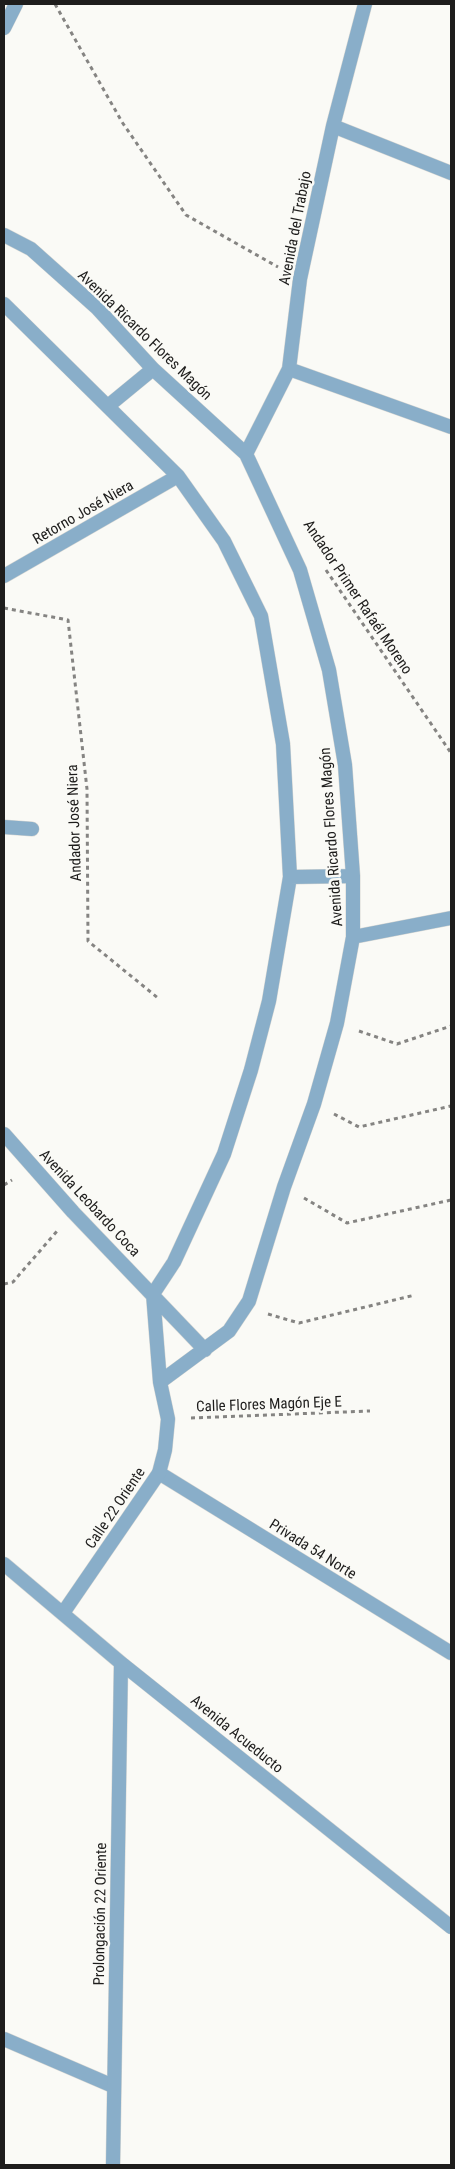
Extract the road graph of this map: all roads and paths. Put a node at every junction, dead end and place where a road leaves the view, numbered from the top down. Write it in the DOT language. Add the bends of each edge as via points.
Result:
graph roads {
  1 [pos="16,4"];
  2 [pos="55,4"];
  3 [pos="365,4"];
  4 [pos="4,28"];
  5 [pos="333,126"];
  6 [pos="451,173"];
  7 [pos="4,235"];
  8 [pos="300,279"];
  9 [pos="4,304"];
  10 [pos="152,370"];
  11 [pos="289,370"];
  12 [pos="108,406"];
  13 [pos="451,427"];
  14 [pos="246,454"];
  15 [pos="178,476"];
  16 [pos="324,567"];
  17 [pos="4,576"];
  18 [pos="4,608"];
  19 [pos="451,754"];
  20 [pos="4,827"];
  21 [pos="32,829"];
  22 [pos="352,876"];
  23 [pos="290,877"];
  24 [pos="451,918"];
  25 [pos="353,937"];
  26 [pos="158,998"];
  27 [pos="337,1024"];
  28 [pos="451,1026"];
  29 [pos="314,1104"];
  30 [pos="451,1106"];
  31 [pos="4,1134"];
  32 [pos="284,1187"];
  33 [pos="451,1200"];
  34 [pos="73,1212"];
  35 [pos="4,1284"];
  36 [pos="153,1294"];
  37 [pos="416,1295"];
  38 [pos="250,1300"];
  39 [pos="205,1350"];
  40 [pos="160,1382"];
  41 [pos="370,1411"];
  42 [pos="168,1419"];
  43 [pos="159,1473"];
  44 [pos="4,1564"];
  45 [pos="63,1613"];
  46 [pos="451,1653"];
  47 [pos="121,1662"];
  48 [pos="451,1927"];
  49 [pos="4,2039"];
  50 [pos="113,2086"];
  51 [pos="113,2165"];
  1 -- 4 [label="street"];
  2 -- 8 [label="path" via="122,122 186,215"];
  3 -- 5 [label="street, Avenida del Trabajo"];
  5 -- 6 [label="street"];
  5 -- 8 [label="street, Avenida del Trabajo"];
  7 -- 10 [label="street, Avenida Ricardo Flores Magón" via="31,249 97,308"];
  8 -- 11 [label="street, Avenida del Trabajo"];
  9 -- 12 [label="street"];
  10 -- 12 [label="street"];
  10 -- 14 [label="street, Avenida Ricardo Flores Magón"];
  11 -- 13 [label="street"];
  11 -- 14 [label="street, Avenida del Trabajo"];
  12 -- 15 [label="street"];
  14 -- 22 [label="street, Avenida Ricardo Flores Magón" via="300,570 329,670 345,764"];
  15 -- 17 [label="street, Retorno José Niera"];
  15 -- 23 [label="street" via="224,541 261,616 283,744"];
  16 -- 19 [label="path, Andador Primer Rafaél Moreno"];
  18 -- 26 [label="path, Andador José Niera" via="68,620 87,789 88,941"];
  20 -- 21 [label="street"];
  22 -- 23 [label="street"];
  22 -- 25 [label="street, Avenida Ricardo Flores Magón"];
  23 -- 36 [label="street" via="269,1001 224,1154 174,1262"];
  24 -- 25 [label="street"];
  25 -- 27 [label="street, Avenida Ricardo Flores Magón"];
  27 -- 28 [label="path" via="397,1044"];
  27 -- 29 [label="street, Avenida Ricardo Flores Magón"];
  29 -- 30 [label="path" via="359,1127"];
  29 -- 32 [label="street, Avenida Ricardo Flores Magón"];
  31 -- 34 [label="street, Avenida Leobardo Coca"];
  32 -- 33 [label="path" via="348,1223"];
  32 -- 38 [label="street, Avenida Ricardo Flores Magón"];
  34 -- 35 [label="path" via="13,1282"];
  34 -- 36 [label="street, Avenida Leobardo Coca"];
  36 -- 39 [label="street, Avenida Leobardo Coca"];
  36 -- 40 [label="street, Calle 22 Oriente"];
  37 -- 38 [label="path" via="299,1323 269,1315"];
  38 -- 39 [label="street, Avenida Ricardo Flores Magón" via="229,1331"];
  39 -- 40 [label="street"];
  40 -- 42 [label="street, Calle 22 Oriente"];
  41 -- 42 [label="path, Calle Flores Magón Eje E"];
  42 -- 43 [label="street, Calle 22 Oriente"];
  43 -- 45 [label="street, Calle 22 Oriente"];
  43 -- 46 [label="street, Privada 54 Norte"];
  44 -- 45 [label="street, Avenida Acueducto"];
  45 -- 47 [label="street, Avenida Acueducto"];
  47 -- 48 [label="street, Avenida Acueducto"];
  47 -- 50 [label="street, Prolongación 22 Oriente"];
  49 -- 50 [label="street"];
  50 -- 51 [label="street, Prolongación 22 Oriente"];
}
